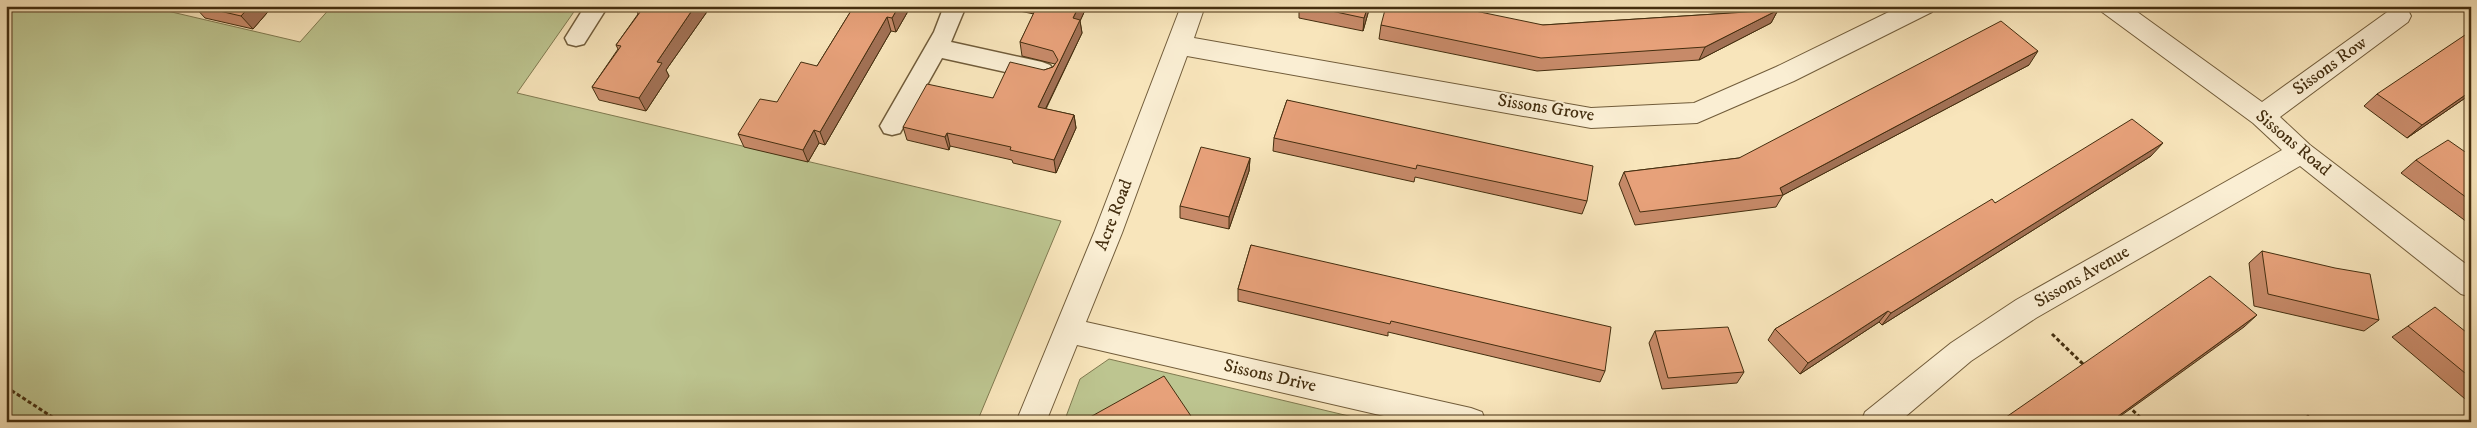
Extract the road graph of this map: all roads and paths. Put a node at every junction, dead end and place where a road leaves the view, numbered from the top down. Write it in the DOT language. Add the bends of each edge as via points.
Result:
graph roads {
  1 [pos="597,6"];
  2 [pos="955,6"];
  3 [pos="1193,6"];
  4 [pos="1923,6"];
  5 [pos="2111,6"];
  6 [pos="2399,16"];
  7 [pos="576,38"];
  8 [pos="1180,45"];
  9 [pos="937,48"];
  10 [pos="1047,72"];
  11 [pos="2262,116"];
  12 [pos="892,126"];
  13 [pos="2301,152"];
  14 [pos="2471,284"];
  15 [pos="2026,309"];
  16 [pos="1069,331"];
  17 [pos="2089,369"];
  18 [pos="6,386"];
  19 [pos="2124,402"];
  20 [pos="60,422"];
  21 [pos="1031,422"];
  22 [pos="1471,422"];
  23 [pos="1876,422"];
  24 [pos="2145,422"];
  1 -- 7 [label="lane"];
  2 -- 9 [label="lane"];
  3 -- 8 [label="street, Acre Road"];
  4 -- 8 [label="street, Sissons Grove" via="1697,113 1591,118"];
  5 -- 11 [label="street, Sissons Road"];
  6 -- 11 [label="street, Sissons Row"];
  8 -- 16 [label="street, Acre Road"];
  9 -- 10 [label="lane"];
  9 -- 12 [label="lane"];
  11 -- 13 [label="street, Sissons Road"];
  13 -- 14 [label="street, Sissons Road"];
  13 -- 15 [label="street, Sissons Avenue"];
  15 -- 17 [label="path"];
  15 -- 23 [label="street, Sissons Avenue" via="1961,352"];
  16 -- 21 [label="street, Acre Road"];
  16 -- 22 [label="street, Sissons Drive"];
  18 -- 20 [label="path"];
  19 -- 24 [label="path"];
}
